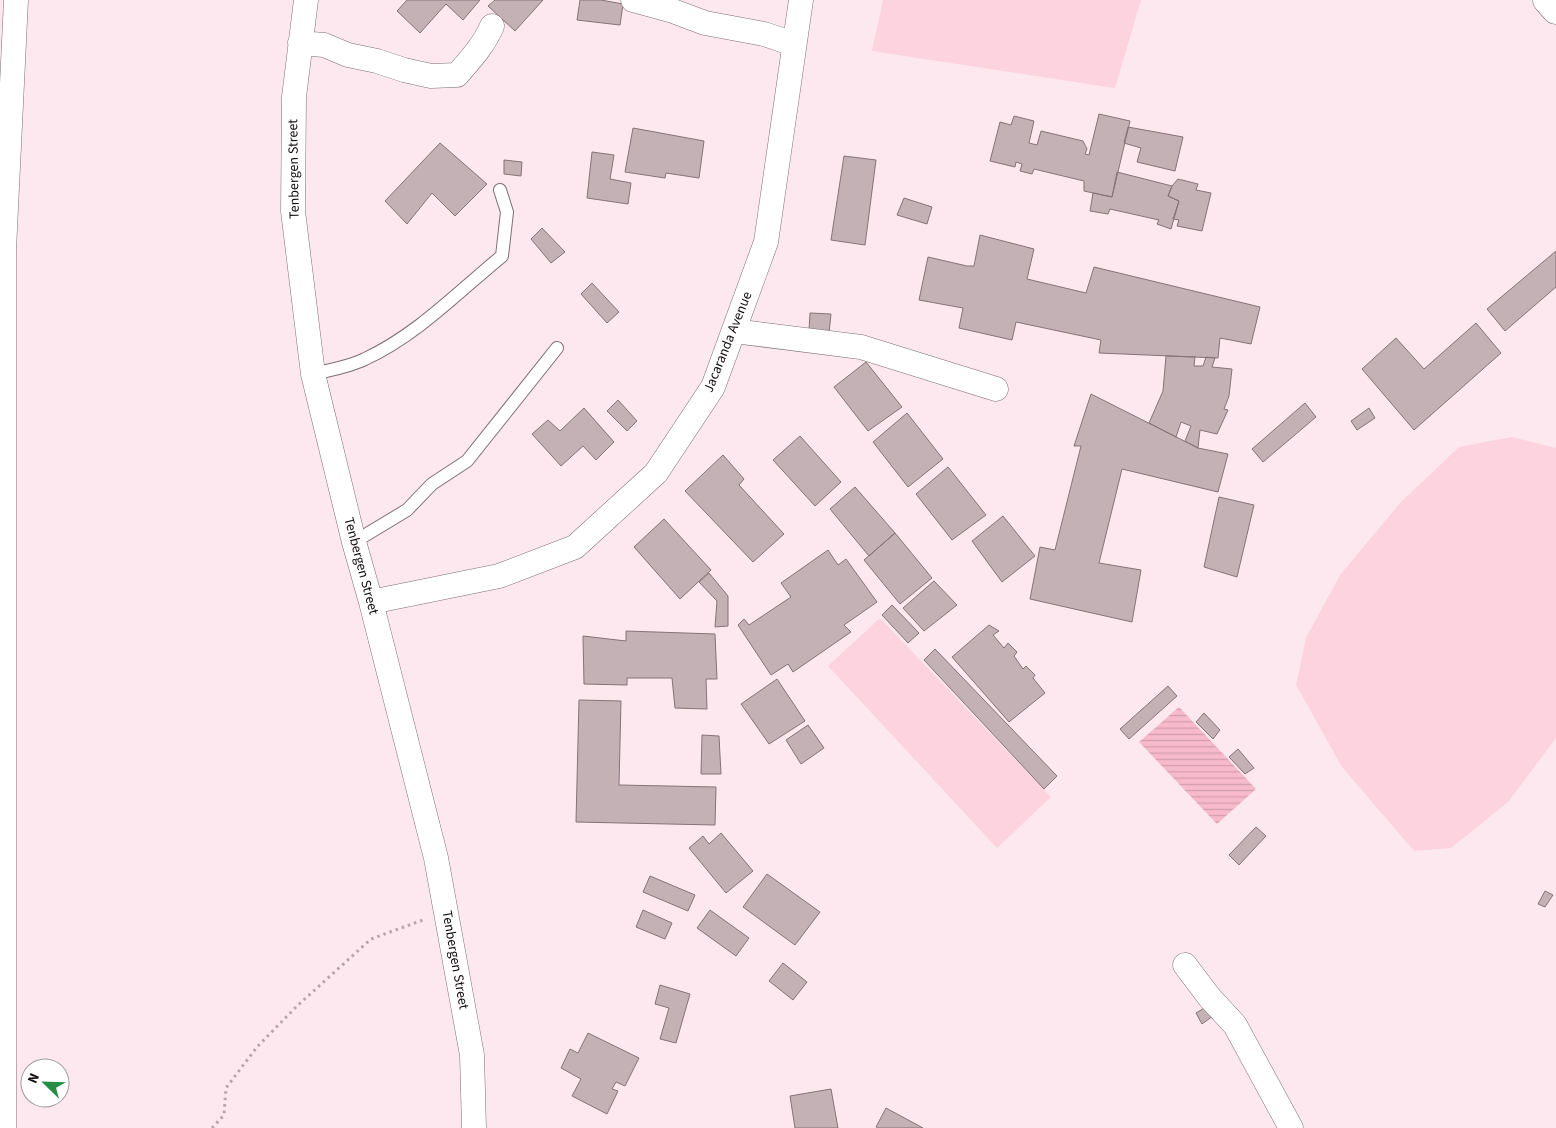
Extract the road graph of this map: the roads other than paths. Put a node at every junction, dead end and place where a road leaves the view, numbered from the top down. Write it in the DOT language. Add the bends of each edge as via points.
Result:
graph roads {
  1 [pos="16,0"];
  2 [pos="306,0"];
  3 [pos="634,0"];
  4 [pos="801,0"];
  5 [pos="1546,0"];
  6 [pos="1556,10"];
  7 [pos="492,26"];
  8 [pos="300,42"];
  9 [pos="794,44"];
  10 [pos="500,190"];
  11 [pos="2,250"];
  12 [pos="734,331"];
  13 [pos="557,348"];
  14 [pos="313,374"];
  15 [pos="996,389"];
  16 [pos="354,542"];
  17 [pos="371,602"];
  18 [pos="1184,965"];
  19 [pos="4,1128"];
  20 [pos="474,1128"];
  21 [pos="1291,1128"];
  1 -- 11 [label="street"];
  2 -- 8 [label="street, Tenbergen Street"];
  3 -- 9 [label="street" via="705,23 764,34"];
  4 -- 9 [label="street, Jacaranda Avenue"];
  5 -- 6 [label="street"];
  7 -- 8 [label="street" via="487,38 457,75 431,76 348,55 324,45"];
  8 -- 14 [label="street, Tenbergen Street" via="294,97 293,211"];
  9 -- 12 [label="street, Jacaranda Avenue" via="766,242"];
  10 -- 14 [label="lane" via="507,212 502,256 408,334 363,360"];
  11 -- 19 [label="street"];
  12 -- 15 [label="street" via="861,347"];
  12 -- 17 [label="street, Jacaranda Avenue" via="713,387 656,473 575,546 499,576"];
  13 -- 16 [label="lane" via="467,461 432,484 407,510"];
  14 -- 16 [label="street, Tenbergen Street"];
  16 -- 17 [label="street, Tenbergen Street"];
  17 -- 20 [label="street, Tenbergen Street" via="436,858 472,1055"];
  18 -- 21 [label="street" via="1235,1025"];
}
